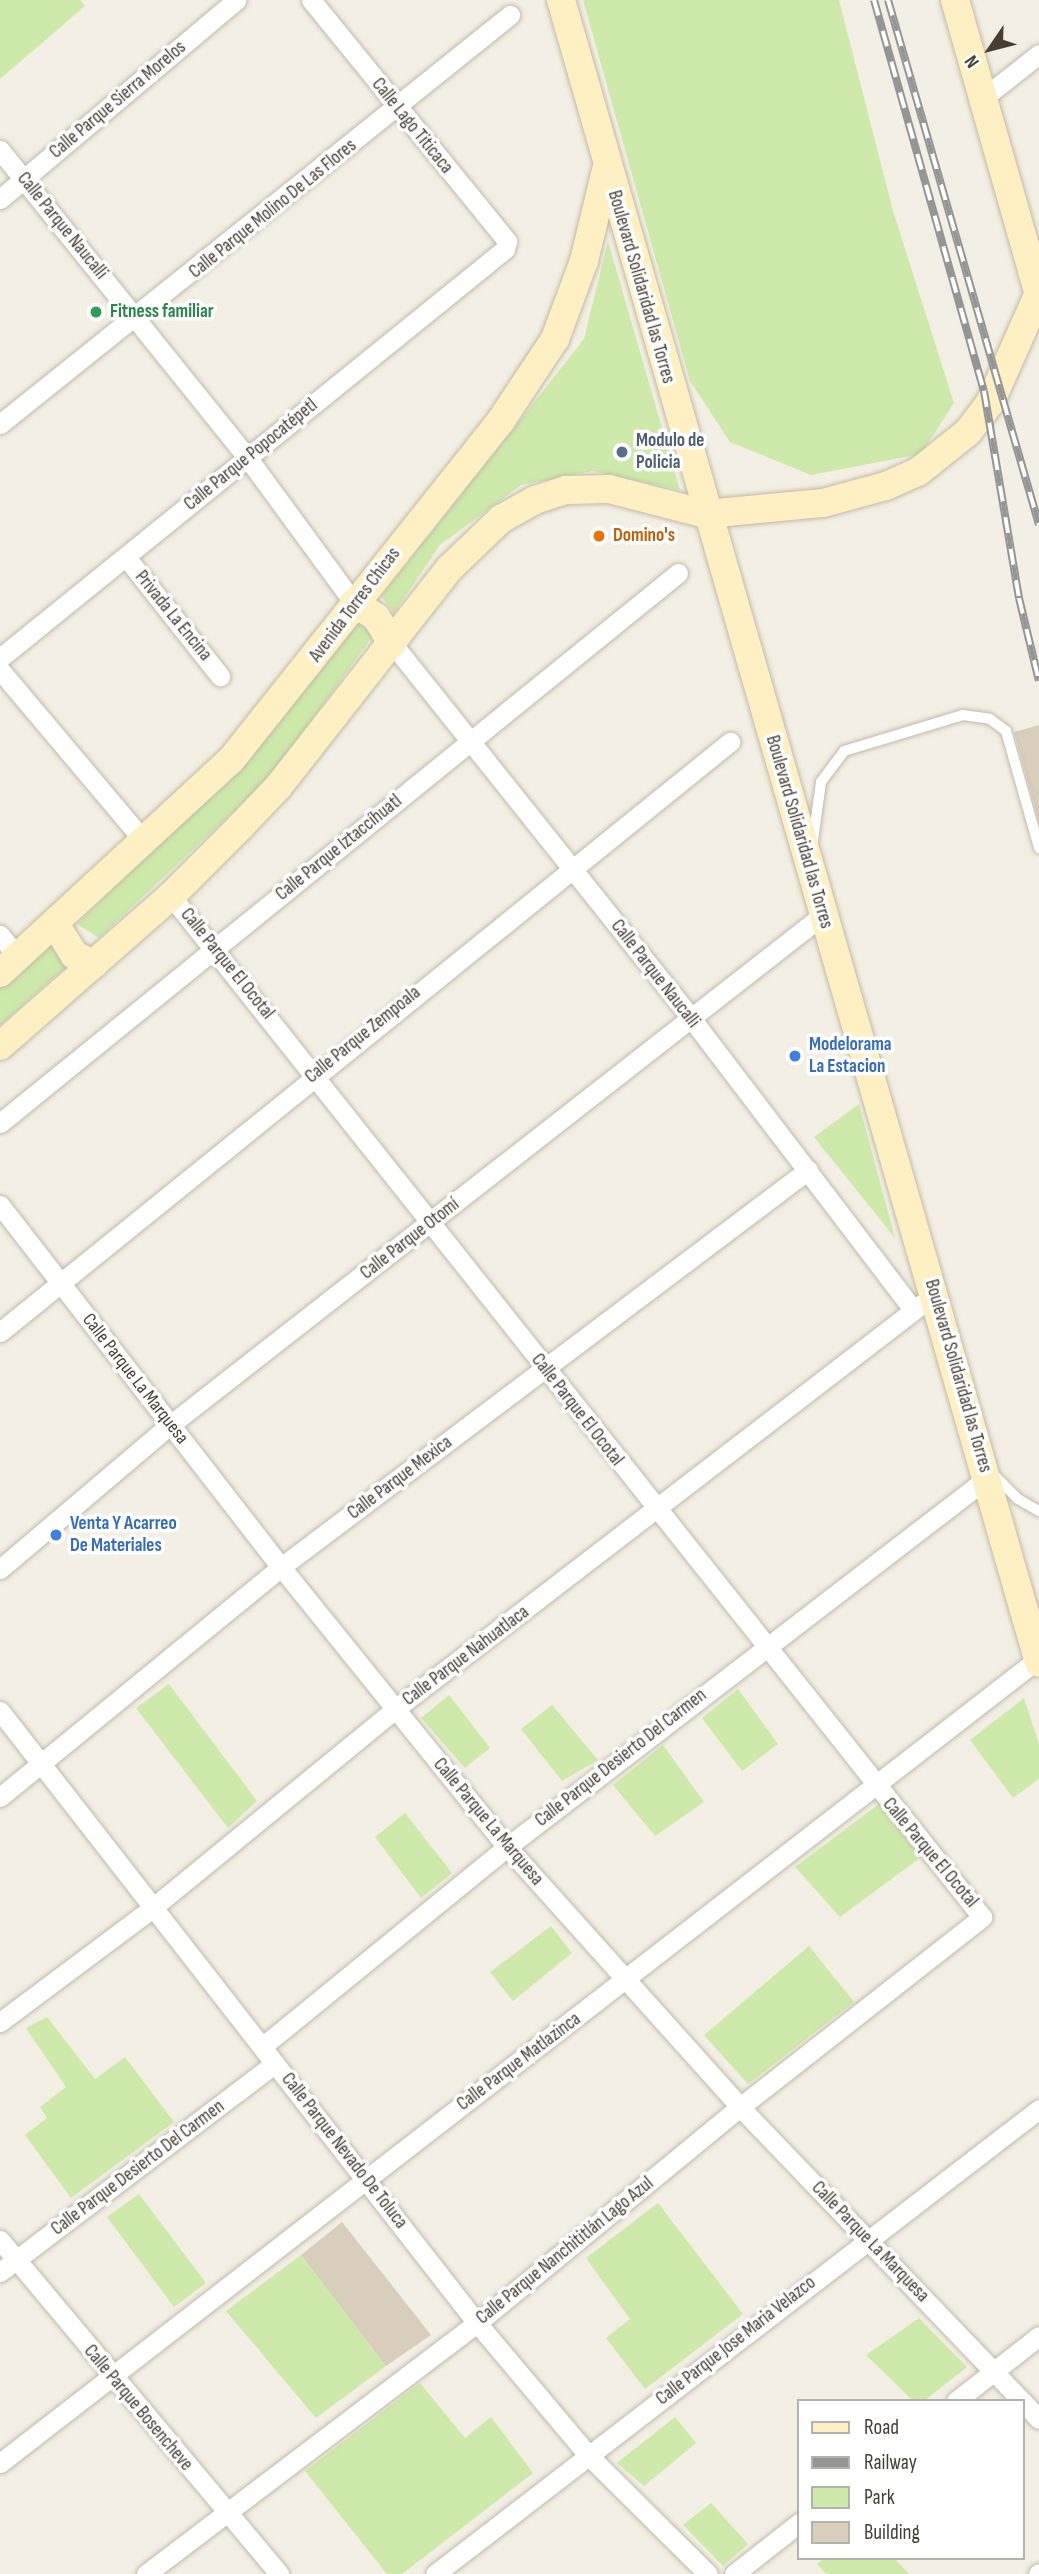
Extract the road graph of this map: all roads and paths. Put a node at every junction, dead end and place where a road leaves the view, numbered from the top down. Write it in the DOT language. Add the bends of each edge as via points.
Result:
graph roads {
  1 [pos="236,0"];
  2 [pos="311,0"];
  3 [pos="561,0"];
  4 [pos="955,0"];
  5 [pos="510,15"];
  6 [pos="1039,54"];
  7 [pos="983,98"];
  8 [pos="397,110"];
  9 [pos="0,150"];
  10 [pos="607,167"];
  11 [pos="24,179"];
  12 [pos="0,199"];
  13 [pos="502,253"];
  14 [pos="1037,279"];
  15 [pos="136,318"];
  16 [pos="0,424"];
  17 [pos="247,457"];
  18 [pos="706,514"];
  19 [pos="126,557"];
  20 [pos="678,573"];
  21 [pos="354,603"];
  22 [pos="392,643"];
  23 [pos="0,658"];
  24 [pos="0,670"];
  25 [pos="220,676"];
  26 [pos="730,742"];
  27 [pos="471,743"];
  28 [pos="144,841"];
  29 [pos="1039,848"];
  30 [pos="810,867"];
  31 [pos="572,869"];
  32 [pos="171,896"];
  33 [pos="824,914"];
  34 [pos="55,923"];
  35 [pos="0,935"];
  36 [pos="215,947"];
  37 [pos="94,964"];
  38 [pos="9,965"];
  39 [pos="691,1018"];
  40 [pos="0,1046"];
  41 [pos="315,1073"];
  42 [pos="0,1123"];
  43 [pos="808,1170"];
  44 [pos="0,1205"];
  45 [pos="431,1224"];
  46 [pos="60,1282"];
  47 [pos="924,1301"];
  48 [pos="0,1332"];
  49 [pos="545,1369"];
  50 [pos="170,1425"];
  51 [pos="983,1466"];
  52 [pos="657,1511"];
  53 [pos="1039,1511"];
  54 [pos="281,1567"];
  55 [pos="0,1569"];
  56 [pos="764,1648"];
  57 [pos="1038,1661"];
  58 [pos="395,1709"];
  59 [pos="0,1711"];
  60 [pos="41,1763"];
  61 [pos="874,1786"];
  62 [pos="0,1797"];
  63 [pos="507,1847"];
  64 [pos="151,1909"];
  65 [pos="979,1921"];
  66 [pos="624,1982"];
  67 [pos="0,2022"];
  68 [pos="263,2046"];
  69 [pos="275,2063"];
  70 [pos="740,2107"];
  71 [pos="1039,2109"];
  72 [pos="365,2179"];
  73 [pos="867,2239"];
  74 [pos="0,2240"];
  75 [pos="17,2260"];
  76 [pos="0,2272"];
  77 [pos="477,2323"];
  78 [pos="1039,2336"];
  79 [pos="995,2371"];
  80 [pos="111,2377"];
  81 [pos="959,2399"];
  82 [pos="1021,2399"];
  83 [pos="1025,2403"];
  84 [pos="1039,2419"];
  85 [pos="588,2455"];
  86 [pos="0,2463"];
  87 [pos="226,2512"];
  88 [pos="797,2525"];
  89 [pos="146,2574"];
  90 [pos="279,2574"];
  91 [pos="435,2574"];
  92 [pos="708,2574"];
  93 [pos="734,2574"];
  1 -- 11 [label="street, Calle Parque Sierra Morelos"];
  2 -- 8 [label="street, Calle Lago Titicaca"];
  3 -- 10 [label="main road, Boulevard Solidaridad las Torres"];
  4 -- 7 [label="main road"];
  5 -- 8 [label="street, Calle Parque Molino De Las Flores"];
  6 -- 7 [label="street"];
  7 -- 14 [label="main road"];
  8 -- 13 [label="street, Calle Lago Titicaca" via="507,241"];
  8 -- 15 [label="street, Calle Parque Molino De Las Flores"];
  9 -- 11 [label="street, Calle Parque Naucalli"];
  10 -- 18 [label="main road, Boulevard Solidaridad las Torres"];
  10 -- 21 [label="main road, Avenida Torres Chicas" via="572,297 539,367"];
  11 -- 12 [label="street, Calle Parque Sierra Morelos"];
  11 -- 15 [label="street, Calle Parque Naucalli"];
  13 -- 17 [label="street, Calle Parque Popocatépetl"];
  14 -- 18 [label="main road" via="990,403 945,454 886,486 824,503"];
  15 -- 16 [label="street, Calle Parque Molino De Las Flores"];
  15 -- 17 [label="street, Calle Parque Naucalli"];
  17 -- 19 [label="street, Calle Parque Popocatépetl"];
  17 -- 21 [label="street, Calle Parque Naucalli"];
  18 -- 22 [label="main road" via="609,489 566,491 535,499 472,544"];
  18 -- 30 [label="main road, Boulevard Solidaridad las Torres"];
  19 -- 23 [label="street, Calle Parque Popocatépetl"];
  19 -- 25 [label="street, Privada La Encina"];
  20 -- 27 [label="street, Calle Parque Iztaccíhuatl"];
  21 -- 22 [label="main road" via="376,617"];
  21 -- 28 [label="main road, Avenida Torres Chicas" via="295,685 231,760"];
  22 -- 27 [label="street, Calle Parque Naucalli"];
  22 -- 32 [label="main road" via="278,787"];
  24 -- 28 [label="street"];
  26 -- 31 [label="street, Calle Parque Zempoala"];
  27 -- 31 [label="street, Calle Parque Naucalli"];
  27 -- 36 [label="street, Calle Parque Iztaccíhuatl"];
  28 -- 34 [label="main road, Avenida Torres Chicas"];
  29 -- 30 [label="lane" via="1006,731 990,719 963,715 856,744 834,760 818,793"];
  30 -- 33 [label="main road, Boulevard Solidaridad las Torres"];
  31 -- 39 [label="street, Calle Parque Naucalli"];
  31 -- 41 [label="street, Calle Parque Zempoala"];
  32 -- 36 [label="street, Calle Parque El Ocotal"];
  32 -- 37 [label="main road"];
  33 -- 39 [label="street, Calle Parque Otomí"];
  33 -- 47 [label="main road, Boulevard Solidaridad las Torres"];
  34 -- 37 [label="main road" via="74,955"];
  34 -- 38 [label="main road, Avenida Torres Chicas"];
  35 -- 38 [label="street"];
  36 -- 41 [label="street, Calle Parque El Ocotal"];
  36 -- 42 [label="street, Calle Parque Iztaccíhuatl"];
  37 -- 40 [label="main road"];
  39 -- 43 [label="street, Calle Parque Naucalli"];
  39 -- 45 [label="street, Calle Parque Otomí"];
  41 -- 45 [label="street, Calle Parque El Ocotal"];
  41 -- 46 [label="street, Calle Parque Zempoala"];
  43 -- 47 [label="street, Calle Parque Naucalli"];
  43 -- 49 [label="street, Calle Parque Mexica"];
  44 -- 46 [label="street, Calle Parque La Marquesa"];
  45 -- 49 [label="street, Calle Parque El Ocotal"];
  45 -- 50 [label="street, Calle Parque Otomí"];
  46 -- 48 [label="street, Calle Parque Zempoala"];
  46 -- 50 [label="street, Calle Parque La Marquesa"];
  47 -- 51 [label="main road, Boulevard Solidaridad las Torres"];
  47 -- 52 [label="street, Calle Parque Nahuatlaca"];
  49 -- 52 [label="street, Calle Parque El Ocotal"];
  49 -- 54 [label="street, Calle Parque Mexica"];
  50 -- 54 [label="street, Calle Parque La Marquesa"];
  50 -- 55 [label="street, Calle Parque Otomí"];
  51 -- 53 [label="lane" via="1003,1487"];
  51 -- 56 [label="street, Calle Parque Desierto Del Carmen"];
  51 -- 57 [label="main road, Boulevard Solidaridad las Torres"];
  52 -- 56 [label="street, Calle Parque El Ocotal"];
  52 -- 58 [label="street, Calle Parque Nahuatlaca"];
  54 -- 58 [label="street, Calle Parque La Marquesa"];
  54 -- 60 [label="street, Calle Parque Mexica"];
  56 -- 61 [label="street, Calle Parque El Ocotal"];
  56 -- 63 [label="street, Calle Parque Desierto Del Carmen"];
  57 -- 61 [label="street, Calle Parque Matlazinca"];
  58 -- 63 [label="street, Calle Parque La Marquesa"];
  58 -- 64 [label="street, Calle Parque Nahuatlaca"];
  59 -- 60 [label="street, Calle Parque Nevado De Toluca"];
  60 -- 62 [label="street, Calle Parque Mexica"];
  60 -- 64 [label="street, Calle Parque Nevado De Toluca"];
  61 -- 65 [label="street, Calle Parque El Ocotal" via="981,1915"];
  61 -- 66 [label="street, Calle Parque Matlazinca"];
  63 -- 66 [label="street, Calle Parque La Marquesa"];
  63 -- 68 [label="street, Calle Parque Desierto Del Carmen"];
  64 -- 67 [label="street, Calle Parque Nahuatlaca"];
  64 -- 68 [label="street, Calle Parque Nevado De Toluca"];
  65 -- 70 [label="street, Calle Parque Nanchititlán Lago Azul"];
  66 -- 70 [label="street, Calle Parque La Marquesa"];
  66 -- 72 [label="street, Calle Parque Matlazinca"];
  68 -- 69 [label="street, Calle Parque Nevado De Toluca"];
  69 -- 72 [label="street, Calle Parque Nevado De Toluca"];
  69 -- 75 [label="street, Calle Parque Desierto Del Carmen"];
  70 -- 73 [label="street, Calle Parque La Marquesa"];
  70 -- 77 [label="street, Calle Parque Nanchititlán Lago Azul"];
  71 -- 73 [label="street, Calle Parque Jose Maria Velazco"];
  72 -- 77 [label="street, Calle Parque Nevado De Toluca"];
  72 -- 80 [label="street, Calle Parque Matlazinca"];
  73 -- 79 [label="street, Calle Parque La Marquesa"];
  73 -- 85 [label="street, Calle Parque Jose Maria Velazco"];
  74 -- 75 [label="street, Calle Parque Bosencheve"];
  75 -- 76 [label="street, Calle Parque Desierto Del Carmen"];
  75 -- 80 [label="street, Calle Parque Bosencheve"];
  77 -- 85 [label="street, Calle Parque Nevado De Toluca"];
  77 -- 87 [label="street, Calle Parque Nanchititlán Lago Azul"];
  78 -- 79 [label="street"];
  79 -- 81 [label="street"];
  79 -- 82 [label="street, Calle Parque La Marquesa"];
  80 -- 86 [label="street, Calle Parque Matlazinca"];
  80 -- 87 [label="street, Calle Parque Bosencheve"];
  83 -- 84 [label="street, Calle Parque La Marquesa"];
  85 -- 91 [label="street, Calle Parque Jose Maria Velazco"];
  85 -- 92 [label="street, Calle Parque Nevado De Toluca"];
  87 -- 89 [label="street, Calle Parque Nanchititlán Lago Azul"];
  87 -- 90 [label="street, Calle Parque Bosencheve"];
  88 -- 93 [label="street"];
}
